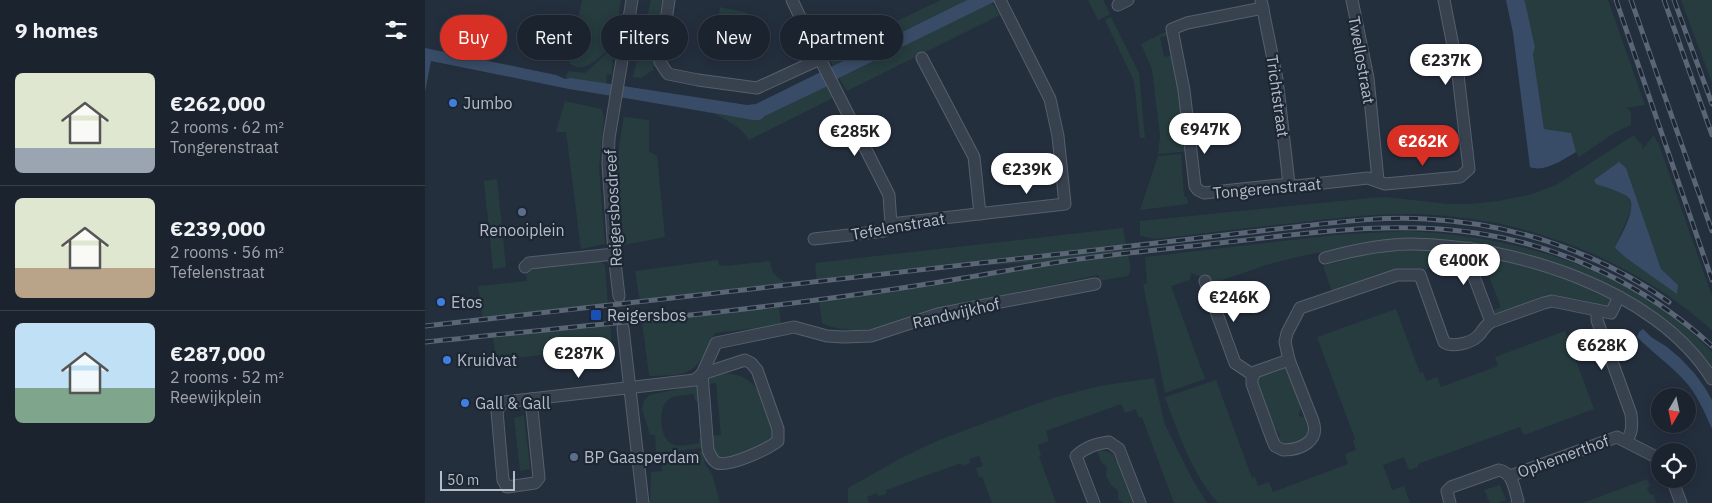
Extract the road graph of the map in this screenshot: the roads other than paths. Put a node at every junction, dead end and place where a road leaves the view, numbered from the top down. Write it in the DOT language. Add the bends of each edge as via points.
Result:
graph roads {
  1 [pos="669,0"];
  2 [pos="792,0"];
  3 [pos="1352,0"];
  4 [pos="1444,0"];
  5 [pos="632,1"];
  6 [pos="1001,3"];
  7 [pos="1262,4"];
  8 [pos="922,58"];
  9 [pos="823,63"];
  10 [pos="1378,180"];
  11 [pos="1289,184"];
  12 [pos="980,214"];
  13 [pos="891,224"];
  14 [pos="814,239"];
  15 [pos="1469,248"];
  16 [pos="614,254"];
  17 [pos="1325,258"];
  18 [pos="525,267"];
  19 [pos="1205,281"];
  20 [pos="1095,284"];
  21 [pos="619,296"];
  22 [pos="1619,297"];
  23 [pos="1597,310"];
  24 [pos="1491,322"];
  25 [pos="623,328"];
  26 [pos="1289,360"];
  27 [pos="702,374"];
  28 [pos="1253,375"];
  29 [pos="1712,379"];
  30 [pos="630,386"];
  31 [pos="531,398"];
  32 [pos="1626,441"];
  33 [pos="1651,454"];
  34 [pos="1510,476"];
  35 [pos="1675,488"];
  36 [pos="643,503"];
  37 [pos="1094,503"];
  38 [pos="1140,503"];
  39 [pos="1450,503"];
  40 [pos="1517,503"];
  41 [pos="1681,503"];
  1 -- 9 [label="street" via="660,62 668,74 757,88"];
  2 -- 9 [label="street"];
  3 -- 10 [label="street, Twellostraat" via="1368,78"];
  4 -- 10 [label="street, Tongerenstraat" via="1457,66 1469,169 1460,177 1390,184"];
  5 -- 16 [label="street, Reigersbosdreef" via="608,163"];
  6 -- 12 [label="street, Tefelenstraat" via="1051,99 1065,204"];
  7 -- 11 [label="street, Trichtstraat" via="1277,79"];
  7 -- 11 [label="street, Tongerenstraat" via="1172,29 1184,90 1195,186 1204,193"];
  8 -- 12 [label="street" via="974,157"];
  9 -- 13 [label="street" via="889,195"];
  10 -- 11 [label="street, Tongerenstraat"];
  12 -- 13 [label="street, Tefelenstraat"];
  13 -- 14 [label="street, Tefelenstraat" via="884,231"];
  15 -- 17 [label="street" via="1410,244 1351,251"];
  15 -- 22 [label="street" via="1533,262 1589,282"];
  15 -- 24 [label="street" via="1467,258"];
  16 -- 18 [label="street" via="529,263"];
  16 -- 21 [label="street, Reigersbosdreef"];
  19 -- 28 [label="street" via="1235,363"];
  20 -- 27 [label="street, Randwijkhof" via="938,314 871,336 827,336 794,327 716,343"];
  22 -- 23 [label="street" via="1611,312"];
  22 -- 29 [label="street" via="1668,329"];
  23 -- 24 [label="street" via="1551,301"];
  23 -- 32 [label="street, Ophemerthof" via="1597,320 1631,414 1631,436"];
  24 -- 26 [label="street" via="1472,340 1448,345 1444,342 1439,317 1420,275 1397,275 1300,308 1285,342"];
  25 -- 30 [label="street"];
  26 -- 28 [label="street"];
  26 -- 28 [label="street" via="1315,432 1310,442 1283,450 1275,446 1252,384"];
  27 -- 27 [label="street" via="745,360 751,363 757,370 778,429 778,441 769,448 727,464 714,461 708,450"];
  27 -- 30 [label="street" via="695,380"];
  30 -- 31 [label="street"];
  30 -- 36 [label="street"];
  31 -- 31 [label="street" via="503,402 497,411 503,480 507,486 535,483 539,478"];
  32 -- 33 [label="street"];
  32 -- 34 [label="street, Ophemerthof" via="1613,438"];
  34 -- 39 [label="street, Ophemerthof" via="1499,470 1451,487 1447,491"];
  34 -- 40 [label="street, Ophemerthof"];
  35 -- 41 [label="street"];
  37 -- 38 [label="street" via="1076,456 1093,444 1109,442 1119,449"];
}
